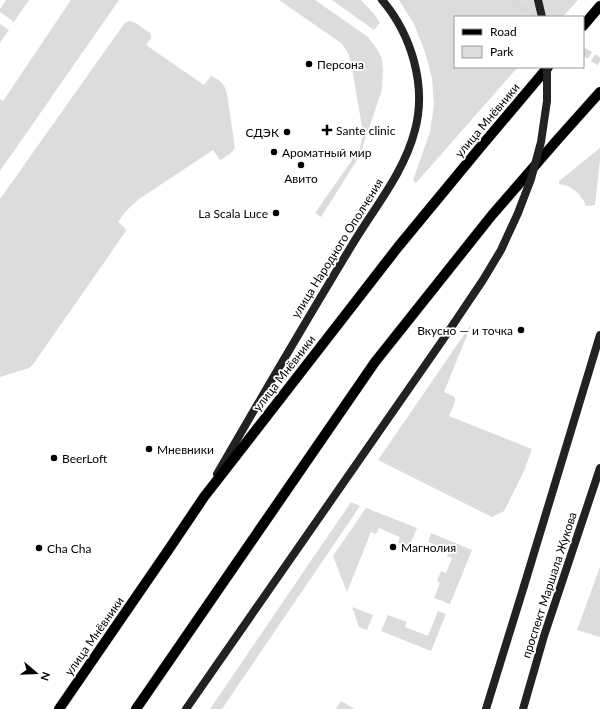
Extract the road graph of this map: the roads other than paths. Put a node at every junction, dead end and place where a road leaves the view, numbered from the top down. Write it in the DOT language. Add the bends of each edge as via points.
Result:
graph roads {
  1 [pos="382,0"];
  2 [pos="538,0"];
  3 [pos="600,6"];
  4 [pos="542,16"];
  5 [pos="584,25"];
  6 [pos="547,68"];
  7 [pos="548,68"];
  8 [pos="600,92"];
  9 [pos="600,335"];
  10 [pos="600,468"];
  11 [pos="204,497"];
  12 [pos="59,709"];
  13 [pos="136,709"];
  14 [pos="186,709"];
  15 [pos="486,709"];
  16 [pos="523,709"];
  1 -- 11 [label="main road, улица Народного Ополчения" via="390,9 413,56 418,80 419,105 416,129 395,178 269,383"];
  2 -- 4 [label="main road"];
  3 -- 5 [label="main road"];
  6 -- 11 [label="main road, улица Мнёвники" via="384,265"];
  7 -- 14 [label="main road, bridge" via="547,101 541,142 531,179 501,250 442,341"];
  8 -- 13 [label="main road" via="492,215 374,362"];
  9 -- 15 [label="main road, проспект Маршала Жукова, bridge"];
  10 -- 16 [label="main road, проспект Маршала Жукова" via="544,636"];
  11 -- 12 [label="main road, улица Мнёвники"];
}
